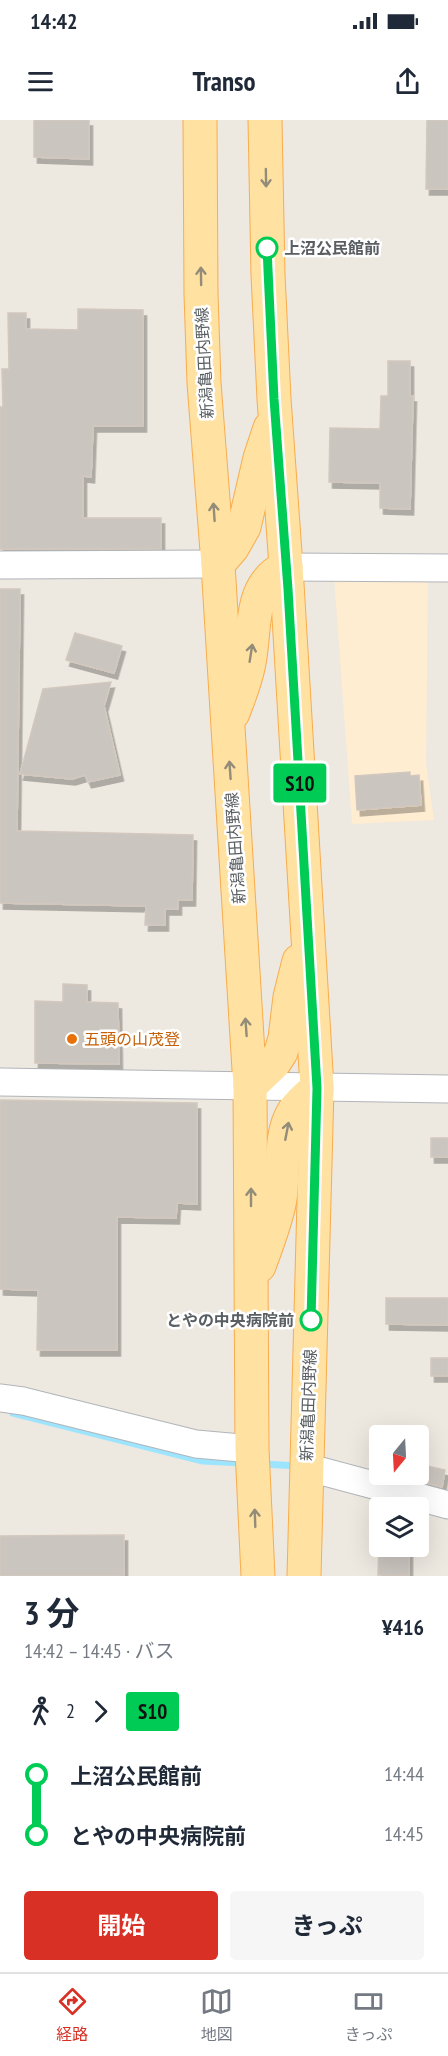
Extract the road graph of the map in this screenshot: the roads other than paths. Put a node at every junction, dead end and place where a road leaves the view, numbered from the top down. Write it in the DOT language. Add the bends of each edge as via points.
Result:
graph roads {
  1 [pos="200,120"];
  2 [pos="265,120"];
  3 [pos="275,415"];
  4 [pos="218,564"];
  5 [pos="0,565"];
  6 [pos="286,567"];
  7 [pos="448,568"];
  8 [pos="228,729"];
  9 [pos="309,928"];
  10 [pos="0,1082"];
  11 [pos="250,1086"];
  12 [pos="317,1088"];
  13 [pos="448,1089"];
  14 [pos="251,1289"];
  15 [pos="0,1398"];
  16 [pos="252,1449"];
  17 [pos="306,1467"];
  18 [pos="448,1505"];
  19 [pos="258,1576"];
  20 [pos="304,1576"];
  4 -- 1 [label="main road, 新潟亀田内野線, one-way" via="204,383"];
  2 -- 3 [label="main road, 新潟亀田内野線, one-way"];
  3 -- 4 [label="main road" via="244,526"];
  3 -- 6 [label="main road, 新潟亀田内野線"];
  4 -- 5 [label="street"];
  4 -- 8 [label="main road, 新潟亀田内野線"];
  6 -- 7 [label="street"];
  8 -- 6 [label="main road, one-way" via="249,667 258,598 269,578"];
  6 -- 9 [label="main road, 新潟亀田内野線"];
  11 -- 8 [label="main road, 新潟亀田内野線, one-way"];
  9 -- 11 [label="main road" via="294,978 281,1052"];
  9 -- 12 [label="main road, 新潟亀田内野線"];
  10 -- 11 [label="street"];
  11 -- 12 [label="street"];
  14 -- 11 [label="main road, 新潟亀田内野線, one-way"];
  12 -- 13 [label="street"];
  14 -- 12 [label="main road, one-way" via="276,1218 289,1120"];
  12 -- 17 [label="main road, 新潟亀田内野線"];
  14 -- 16 [label="main road, 新潟亀田内野線"];
  15 -- 16 [label="street" via="196,1444"];
  19 -- 16 [label="main road, 新潟亀田内野線, one-way"];
  17 -- 18 [label="street"];
  17 -- 20 [label="main road, 新潟亀田内野線"];
}
